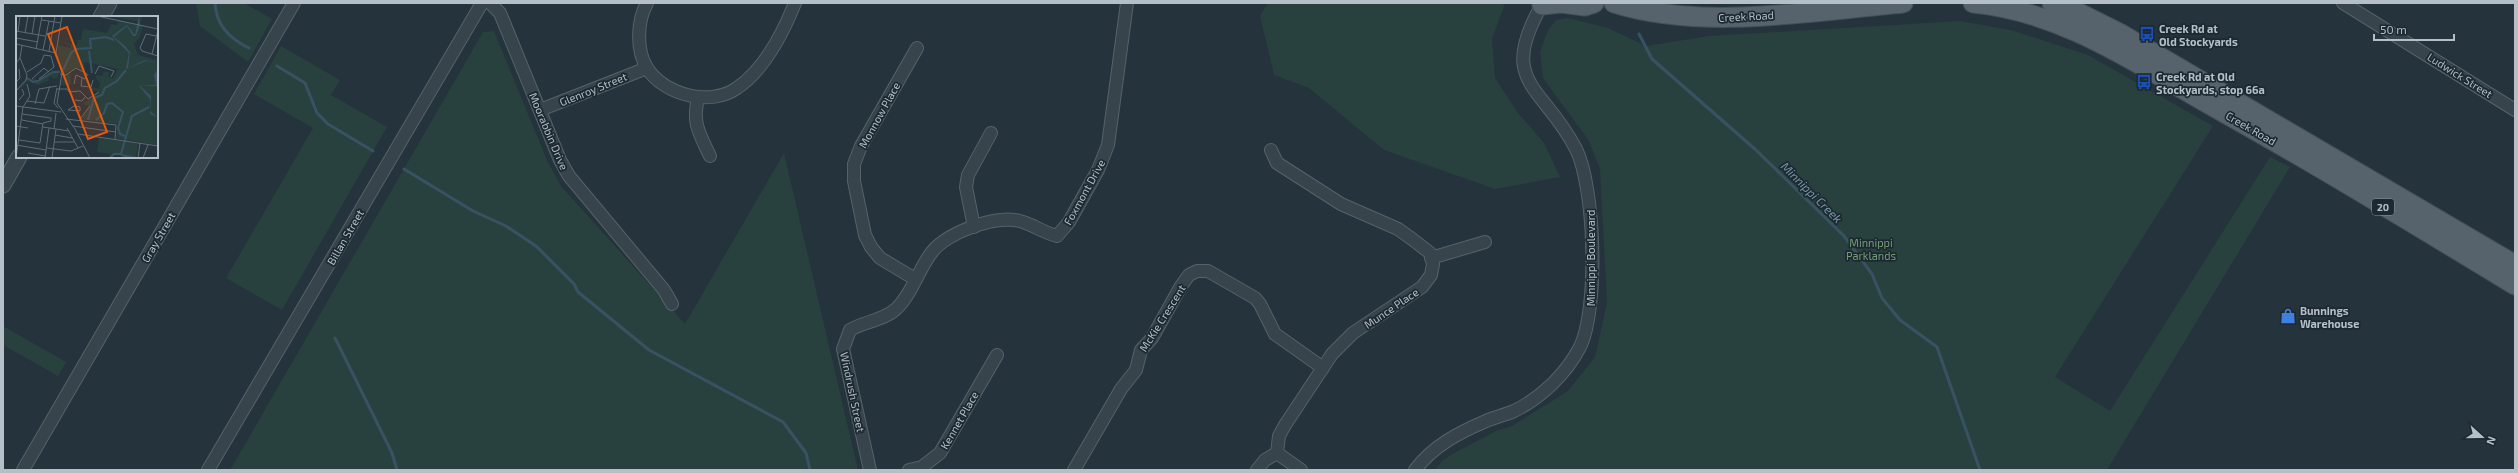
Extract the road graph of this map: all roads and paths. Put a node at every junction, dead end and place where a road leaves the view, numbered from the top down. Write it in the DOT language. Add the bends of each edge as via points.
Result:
graph roads {
  1 [pos="109,3"];
  2 [pos="294,3"];
  3 [pos="482,3"];
  4 [pos="490,3"];
  5 [pos="647,3"];
  6 [pos="795,3"];
  7 [pos="1127,3"];
  8 [pos="1594,3"];
  9 [pos="1614,3"];
  10 [pos="1903,3"];
  11 [pos="1973,3"];
  12 [pos="2052,3"];
  13 [pos="2343,3"];
  14 [pos="1545,6"];
  15 [pos="1726,10"];
  16 [pos="102,16"];
  17 [pos="917,48"];
  18 [pos="647,68"];
  19 [pos="698,98"];
  20 [pos="540,110"];
  21 [pos="2515,110"];
  22 [pos="991,133"];
  23 [pos="1271,150"];
  24 [pos="710,156"];
  25 [pos="18,158"];
  26 [pos="3,185"];
  27 [pos="974,227"];
  28 [pos="1485,242"];
  29 [pos="1431,258"];
  30 [pos="2515,265"];
  31 [pos="915,279"];
  32 [pos="2515,285"];
  33 [pos="672,304"];
  34 [pos="997,356"];
  35 [pos="1323,368"];
  36 [pos="1277,453"];
  37 [pos="23,470"];
  38 [pos="208,470"];
  39 [pos="870,470"];
  40 [pos="909,470"];
  41 [pos="1074,470"];
  42 [pos="1257,470"];
  43 [pos="1301,470"];
  44 [pos="1415,470"];
  1 -- 16 [label="street"];
  2 -- 37 [label="street, Gray Street"];
  3 -- 38 [label="street, Billan Street"];
  4 -- 20 [label="street, Moorabbin Drive" via="500,13"];
  5 -- 18 [label="street" via="639,27 639,39"];
  6 -- 19 [label="street" via="769,54 753,74 736,89"];
  7 -- 27 [label="street, Foxmont Drive" via="1108,145 1098,170 1069,222 1057,236 1042,232 1023,222 1008,219"];
  8 -- 14 [label="main road" via="1586,6"];
  9 -- 15 [label="main road, Creek Road" via="1637,10 1678,16"];
  10 -- 15 [label="main road, Creek Road"];
  11 -- 32 [label="main road, Creek Road / 20" via="2000,6 2039,17 2088,37 2258,132"];
  12 -- 30 [label="main road, Creek Road / 20" via="2111,29"];
  13 -- 21 [label="street, Ludwick Street"];
  14 -- 44 [label="street, Minnippi Boulevard" via="1523,46 1524,70 1532,88 1576,149 1589,191 1592,292 1589,321 1580,347 1549,388 1514,411 1447,440 1425,457"];
  17 -- 31 [label="street, Monnow Place" via="860,146 854,164 854,181 865,235 871,247 880,258"];
  18 -- 19 [label="street" via="661,82 678,92"];
  18 -- 20 [label="street, Glenroy Street"];
  19 -- 24 [label="street" via="694,114 696,128"];
  20 -- 33 [label="street, Moorabbin Drive" via="569,176 664,290"];
  22 -- 27 [label="street" via="968,175 966,187"];
  23 -- 29 [label="street" via="1277,163 1341,204 1398,229 1424,248"];
  25 -- 26 [label="street"];
  27 -- 31 [label="street, Foxmont Drive" via="943,240"];
  28 -- 29 [label="street"];
  29 -- 35 [label="street, Munce Place" via="1431,275 1422,287 1353,333 1332,354"];
  31 -- 39 [label="street, Windrush Street" via="897,308 883,318 850,330 843,349"];
  34 -- 40 [label="street, Kennet Place" via="940,453 922,467"];
  35 -- 36 [label="street, Munce Place" via="1279,436"];
  35 -- 41 [label="street, McKie Crescent" via="1275,334 1255,298 1208,271 1197,271 1189,275 1181,286 1152,338 1141,350 1136,370 1121,389"];
  36 -- 42 [label="street" via="1264,460"];
  36 -- 43 [label="street"];
}
